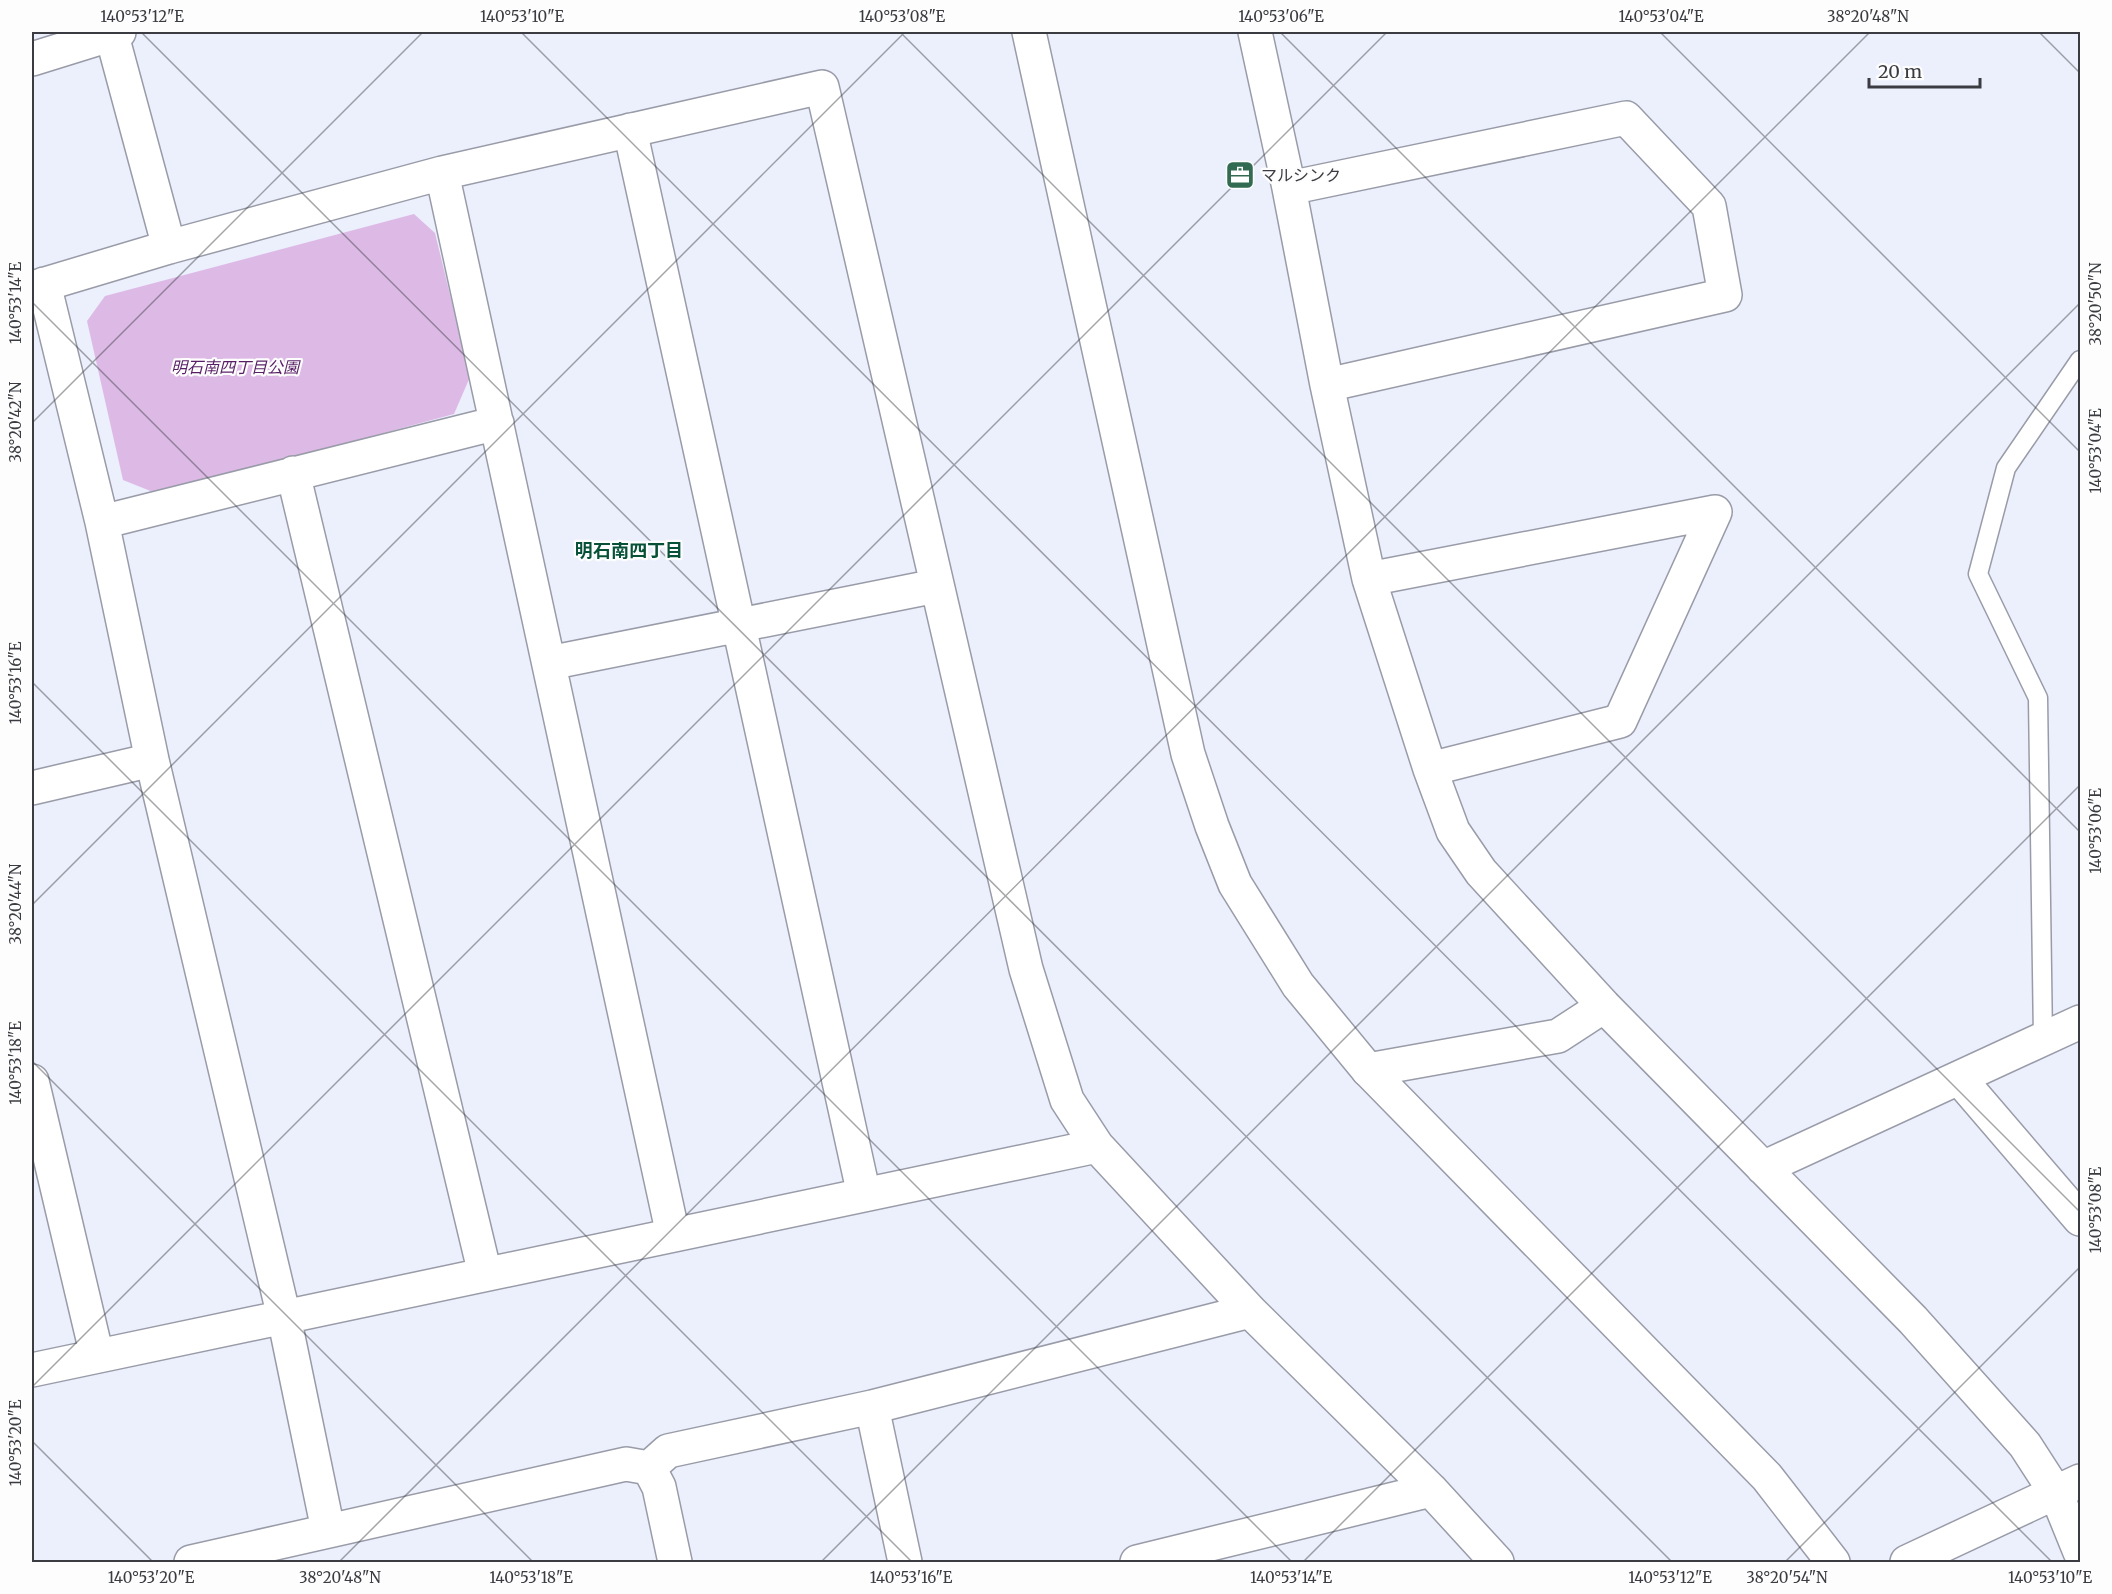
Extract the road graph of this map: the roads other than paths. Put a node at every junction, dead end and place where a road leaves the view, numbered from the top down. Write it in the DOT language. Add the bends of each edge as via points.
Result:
graph roads {
  1 [pos="114,32"];
  2 [pos="1029,32"];
  3 [pos="1255,32"];
  4 [pos="32,59"];
  5 [pos="630,130"];
  6 [pos="442,173"];
  7 [pos="1289,188"];
  8 [pos="170,247"];
  9 [pos="38,286"];
  10 [pos="2080,360"];
  11 [pos="1327,385"];
  12 [pos="497,423"];
  13 [pos="293,473"];
  14 [pos="102,522"];
  15 [pos="1369,579"];
  16 [pos="936,586"];
  17 [pos="739,626"];
  18 [pos="549,663"];
  19 [pos="152,760"];
  20 [pos="1430,769"];
  21 [pos="32,788"];
  22 [pos="1604,1006"];
  23 [pos="2080,1022"];
  24 [pos="2043,1039"];
  25 [pos="1368,1070"];
  26 [pos="1959,1078"];
  27 [pos="32,1081"];
  28 [pos="1096,1146"];
  29 [pos="1763,1168"];
  30 [pos="864,1195"];
  31 [pos="2080,1220"];
  32 [pos="674,1235"];
  33 [pos="485,1274"];
  34 [pos="1250,1311"];
  35 [pos="284,1317"];
  36 [pos="97,1356"];
  37 [pos="32,1370"];
  38 [pos="872,1407"];
  39 [pos="649,1468"];
  40 [pos="2068,1487"];
  41 [pos="1431,1490"];
  42 [pos="328,1530"];
  43 [pos="2080,1552"];
  44 [pos="191,1563"];
  45 [pos="675,1563"];
  46 [pos="906,1563"];
  47 [pos="1137,1563"];
  48 [pos="1497,1563"];
  49 [pos="1833,1563"];
  50 [pos="1907,1563"];
  1 -- 4 [label="street"];
  1 -- 8 [label="street"];
  2 -- 25 [label="street" via="1188,754 1236,884 1298,985"];
  3 -- 7 [label="street"];
  5 -- 6 [label="street"];
  5 -- 16 [label="street" via="822,87"];
  5 -- 17 [label="street"];
  6 -- 8 [label="street"];
  6 -- 12 [label="street"];
  7 -- 11 [label="street"];
  7 -- 11 [label="street" via="1626,118 1708,206 1725,295"];
  8 -- 9 [label="street"];
  9 -- 14 [label="street"];
  10 -- 24 [label="lane" via="2006,468 1978,574 2038,698"];
  11 -- 15 [label="street"];
  12 -- 13 [label="street"];
  12 -- 18 [label="street"];
  13 -- 14 [label="street"];
  13 -- 33 [label="street"];
  14 -- 19 [label="street"];
  15 -- 20 [label="street"];
  15 -- 20 [label="street" via="1715,512 1620,721"];
  16 -- 17 [label="street"];
  16 -- 28 [label="street" via="1026,969 1067,1100"];
  17 -- 18 [label="street"];
  17 -- 30 [label="street"];
  18 -- 32 [label="street"];
  19 -- 21 [label="street"];
  19 -- 35 [label="street"];
  20 -- 22 [label="street" via="1453,831 1481,872"];
  22 -- 25 [label="street" via="1558,1036"];
  22 -- 29 [label="street"];
  23 -- 24 [label="street"];
  24 -- 26 [label="street"];
  25 -- 49 [label="street" via="1767,1477"];
  26 -- 29 [label="street"];
  26 -- 31 [label="street"];
  27 -- 36 [label="street"];
  28 -- 30 [label="street"];
  28 -- 34 [label="street"];
  29 -- 40 [label="street"];
  30 -- 32 [label="street"];
  32 -- 33 [label="street"];
  33 -- 35 [label="street"];
  34 -- 38 [label="street"];
  34 -- 41 [label="street"];
  35 -- 36 [label="street"];
  35 -- 42 [label="street"];
  36 -- 37 [label="street"];
  38 -- 39 [label="street" via="668,1451"];
  38 -- 46 [label="street"];
  39 -- 42 [label="street" via="626,1464"];
  39 -- 45 [label="street" via="659,1487"];
  40 -- 43 [label="street"];
  40 -- 50 [label="street"];
  41 -- 47 [label="street"];
  41 -- 48 [label="street"];
  42 -- 44 [label="street"];
}
